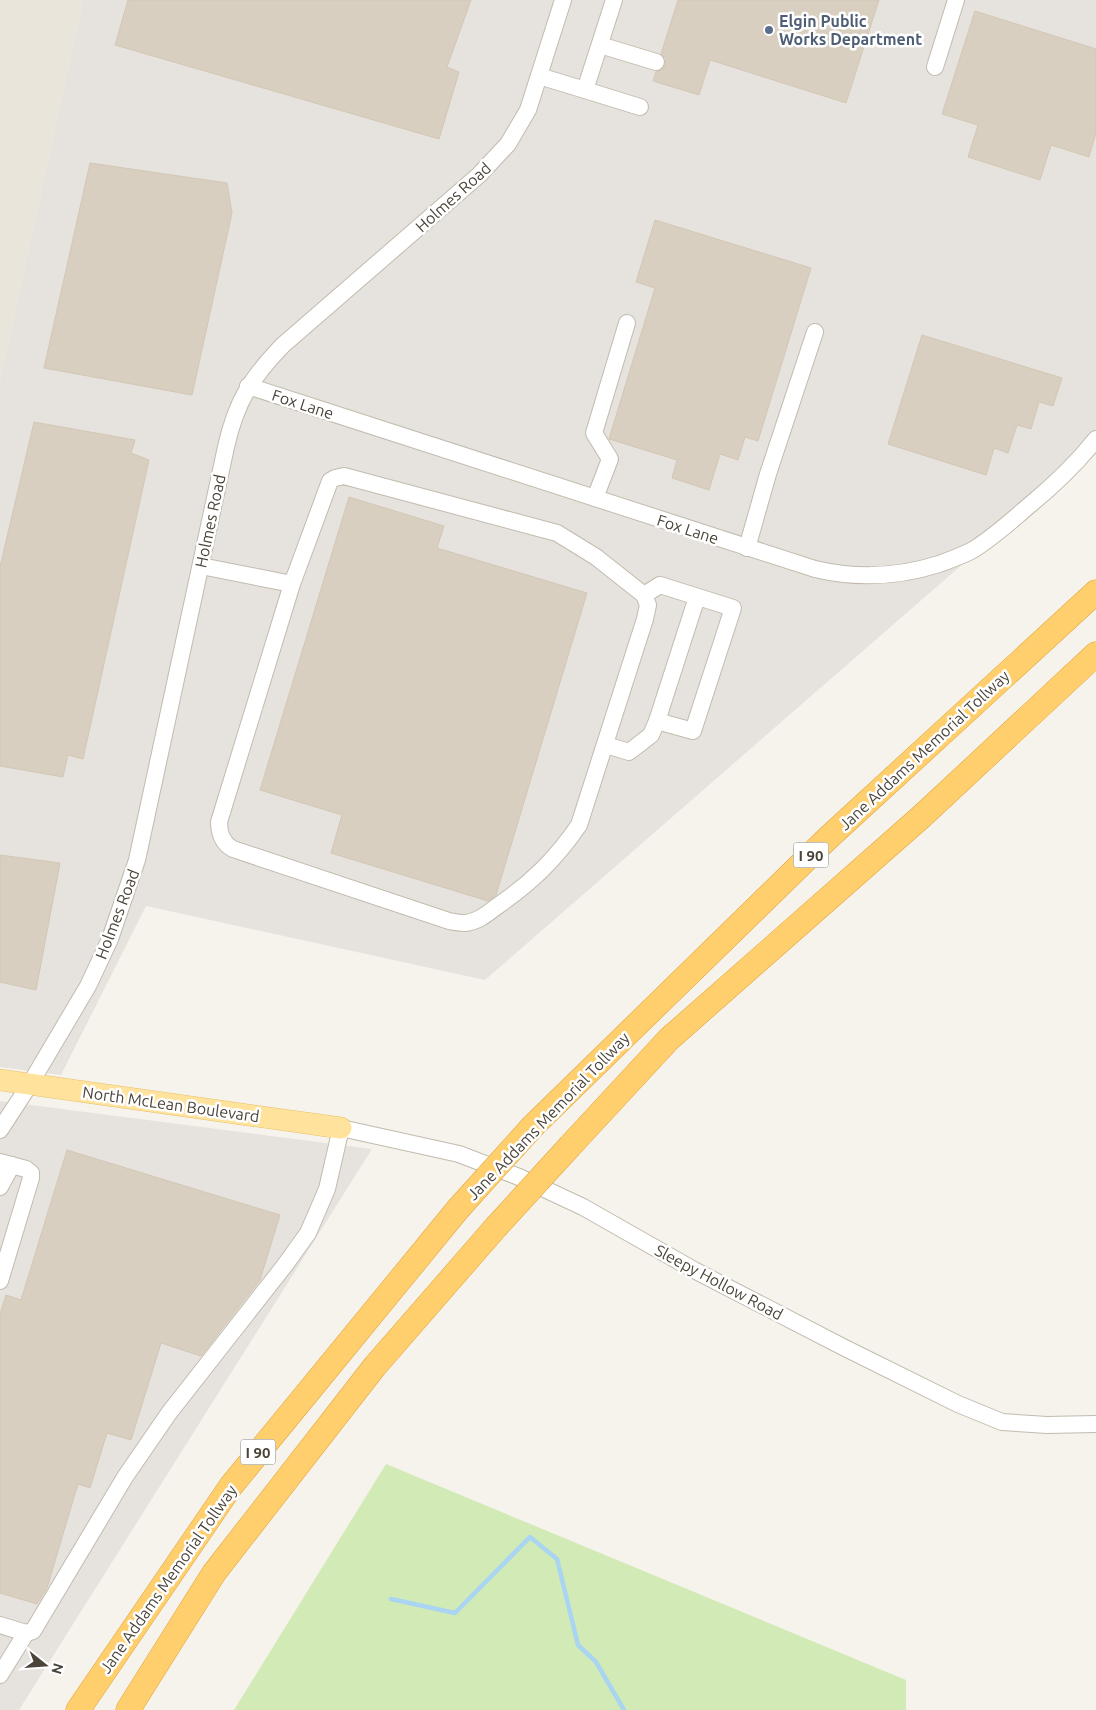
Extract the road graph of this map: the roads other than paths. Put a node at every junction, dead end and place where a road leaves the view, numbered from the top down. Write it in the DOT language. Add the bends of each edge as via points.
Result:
graph roads {
  1 [pos="562,0"];
  2 [pos="614,0"];
  3 [pos="956,0"];
  4 [pos="600,45"];
  5 [pos="656,62"];
  6 [pos="935,68"];
  7 [pos="539,76"];
  8 [pos="585,90"];
  9 [pos="640,107"];
  10 [pos="627,323"];
  11 [pos="815,332"];
  12 [pos="248,386"];
  13 [pos="1096,439"];
  14 [pos="595,498"];
  15 [pos="747,548"];
  16 [pos="201,566"];
  17 [pos="292,584"];
  18 [pos="1096,592"];
  19 [pos="644,596"];
  20 [pos="697,597"];
  21 [pos="1096,654"];
  22 [pos="657,721"];
  23 [pos="606,745"];
  24 [pos="0,1080"];
  25 [pos="30,1084"];
  26 [pos="342,1128"];
  27 [pos="0,1130"];
  28 [pos="6,1164"];
  29 [pos="0,1187"];
  30 [pos="0,1281"];
  31 [pos="1096,1424"];
  32 [pos="187,1616"];
  33 [pos="0,1625"];
  34 [pos="26,1633"];
  35 [pos="0,1675"];
  36 [pos="78,1710"];
  37 [pos="128,1710"];
  38 [pos="140,1710"];
  1 -- 7 [label="street, Holmes Road"];
  2 -- 4 [label="street"];
  3 -- 6 [label="street"];
  4 -- 5 [label="street"];
  4 -- 8 [label="street"];
  7 -- 8 [label="street"];
  7 -- 12 [label="street, Holmes Road" via="528,110 493,162 283,345"];
  8 -- 9 [label="street"];
  10 -- 14 [label="street" via="594,434 610,459"];
  11 -- 15 [label="street"];
  12 -- 14 [label="street, Fox Lane"];
  12 -- 16 [label="street, Holmes Road" via="231,424"];
  13 -- 15 [label="street, Fox Lane" via="1075,464 1007,525 971,551 934,565 903,574 833,573"];
  14 -- 15 [label="street, Fox Lane"];
  16 -- 17 [label="street"];
  16 -- 25 [label="street, Holmes Road" via="135,868 110,939 88,986"];
  17 -- 19 [label="street" via="330,481 344,476 557,533 596,557"];
  17 -- 23 [label="street" via="219,822 222,838 233,850 450,921 465,923 480,918 511,897 543,870 564,846 579,825"];
  18 -- 36 [label="highway, Jane Addams Memorial Tollway / I 90, bridge" via="828,838 533,1126 458,1209 231,1486"];
  19 -- 20 [label="street" via="660,585"];
  19 -- 23 [label="street" via="648,605 645,619"];
  20 -- 22 [label="street"];
  20 -- 22 [label="street" via="733,608 694,731"];
  21 -- 32 [label="highway, Jane Addams Memorial Tollway / I 90, bridge" via="921,817 669,1039 496,1227 375,1366 214,1572"];
  22 -- 23 [label="street" via="650,735 630,752"];
  24 -- 25 [label="main road, North McLean Boulevard"];
  25 -- 26 [label="main road, North McLean Boulevard"];
  25 -- 27 [label="street, Holmes Road"];
  26 -- 31 [label="street, Sleepy Hollow Road" via="459,1154 519,1177 583,1207 694,1270 836,1344 1002,1422"];
  26 -- 34 [label="street" via="326,1189 308,1233 169,1413 125,1476 33,1631"];
  28 -- 29 [label="street"];
  28 -- 30 [label="street" via="26,1169 31,1178"];
  32 -- 37 [label="highway, Jane Addams Memorial Tollway / I 90"];
  32 -- 38 [label="highway"];
  33 -- 34 [label="street"];
  34 -- 35 [label="street"];
}
